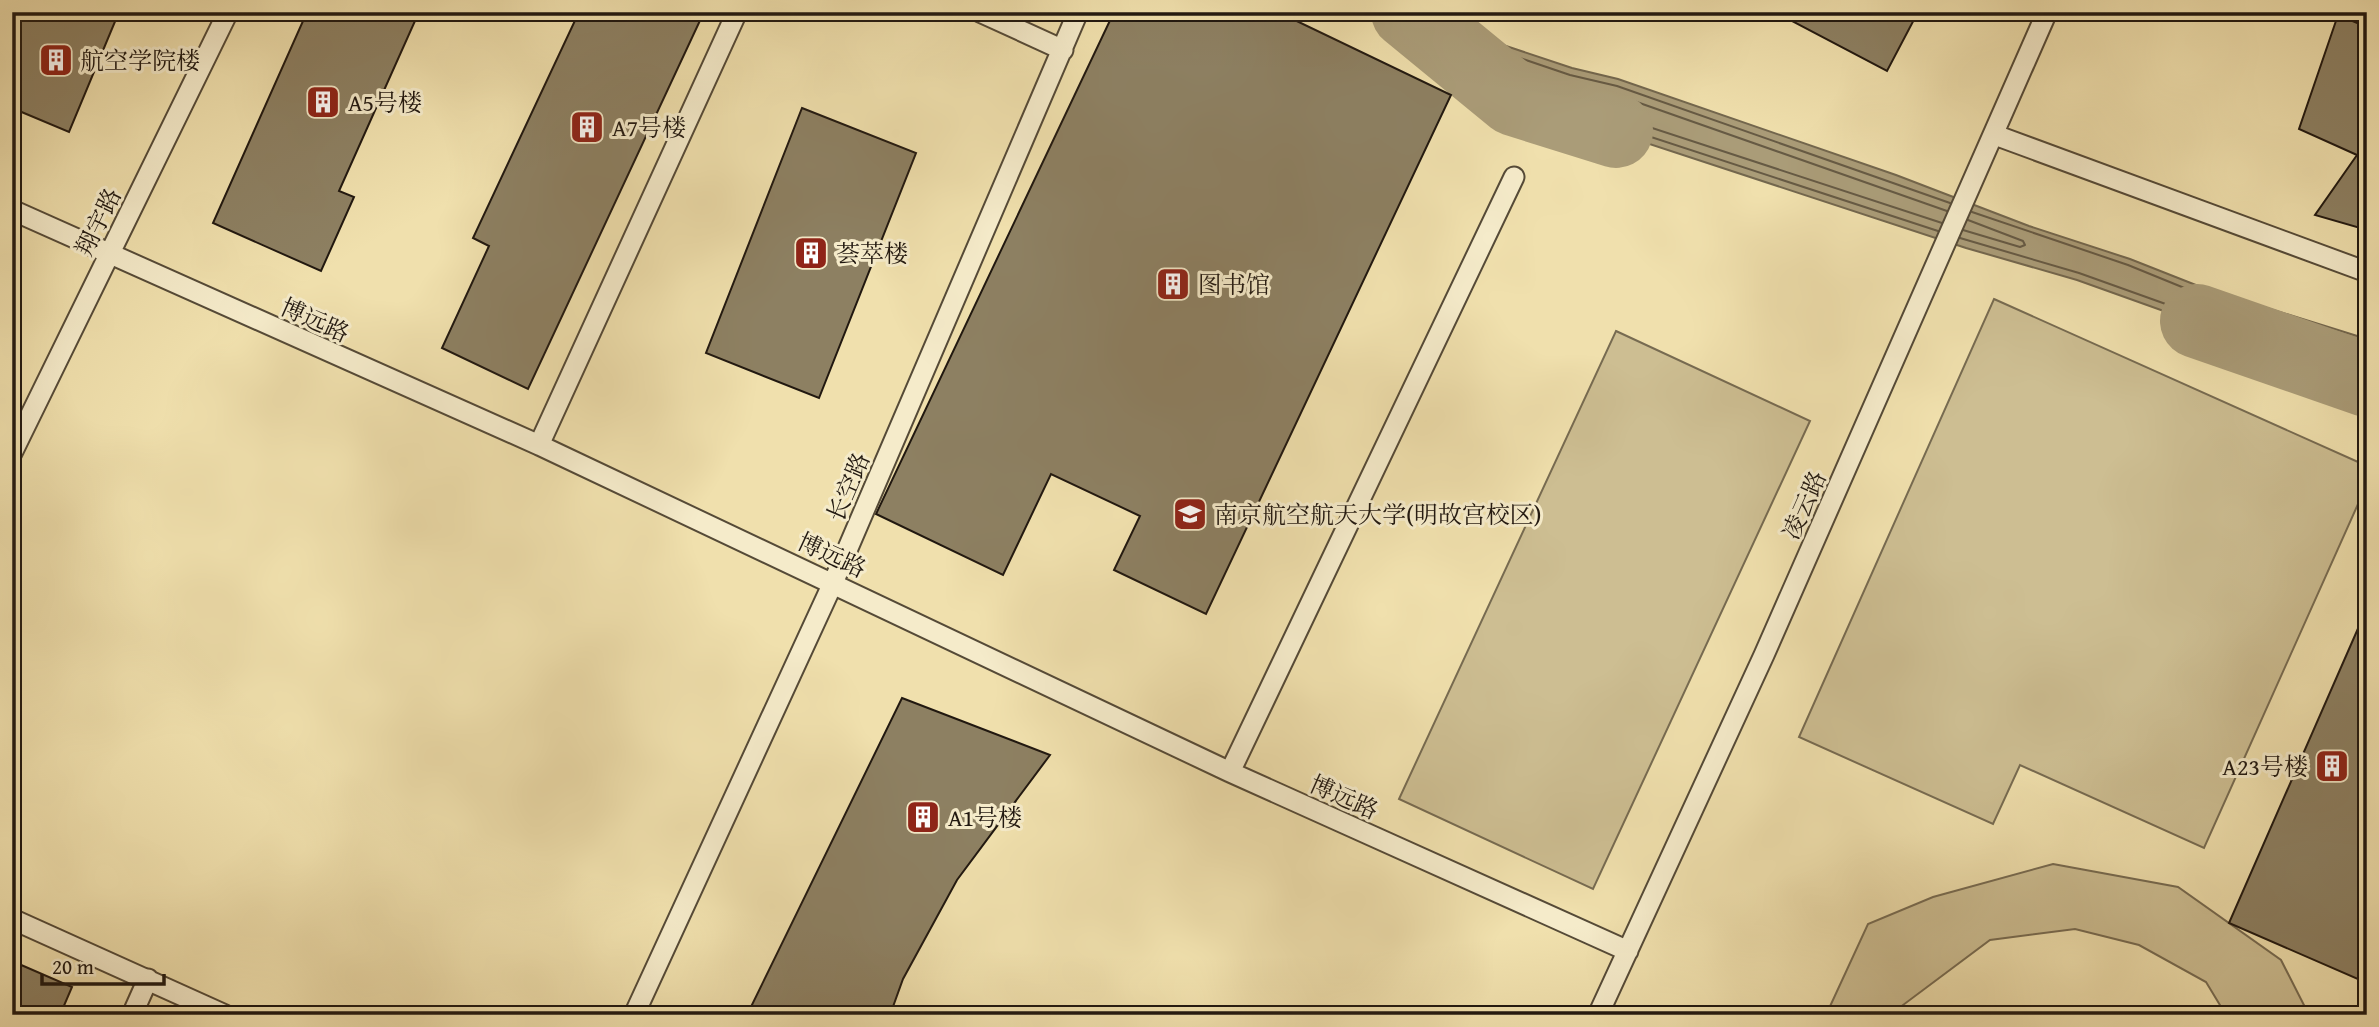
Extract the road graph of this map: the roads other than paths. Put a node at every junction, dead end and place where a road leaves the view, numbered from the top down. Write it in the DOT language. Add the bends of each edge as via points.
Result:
graph roads {
  1 [pos="228,12"];
  2 [pos="737,12"];
  3 [pos="980,12"];
  4 [pos="1078,12"];
  5 [pos="2047,12"];
  6 [pos="1063,50"];
  7 [pos="1995,135"];
  8 [pos="1514,177"];
  9 [pos="12,210"];
  10 [pos="109,255"];
  11 [pos="2367,272"];
  12 [pos="539,445"];
  13 [pos="12,453"];
  14 [pos="833,583"];
  15 [pos="1230,772"];
  16 [pos="12,919"];
  17 [pos="1628,951"];
  18 [pos="148,979"];
  19 [pos="132,1015"];
  20 [pos="225,1015"];
  21 [pos="634,1015"];
  22 [pos="1598,1015"];
  1 -- 10 [label="lane, 翔宇路"];
  2 -- 12 [label="lane"];
  3 -- 6 [label="lane"];
  4 -- 6 [label="lane, 长空路"];
  5 -- 7 [label="lane, 凌云路"];
  6 -- 14 [label="lane, 长空路"];
  7 -- 11 [label="lane"];
  7 -- 17 [label="lane, 凌云路"];
  8 -- 15 [label="lane"];
  9 -- 10 [label="lane, 博远路"];
  10 -- 12 [label="lane, 博远路"];
  10 -- 13 [label="lane, 翔宇路"];
  12 -- 14 [label="lane, 博远路"];
  14 -- 15 [label="lane, 博远路"];
  14 -- 21 [label="lane, 长空路"];
  15 -- 17 [label="lane, 博远路"];
  16 -- 18 [label="lane"];
  17 -- 22 [label="lane, 凌云路"];
  18 -- 19 [label="lane"];
  18 -- 20 [label="lane"];
}
